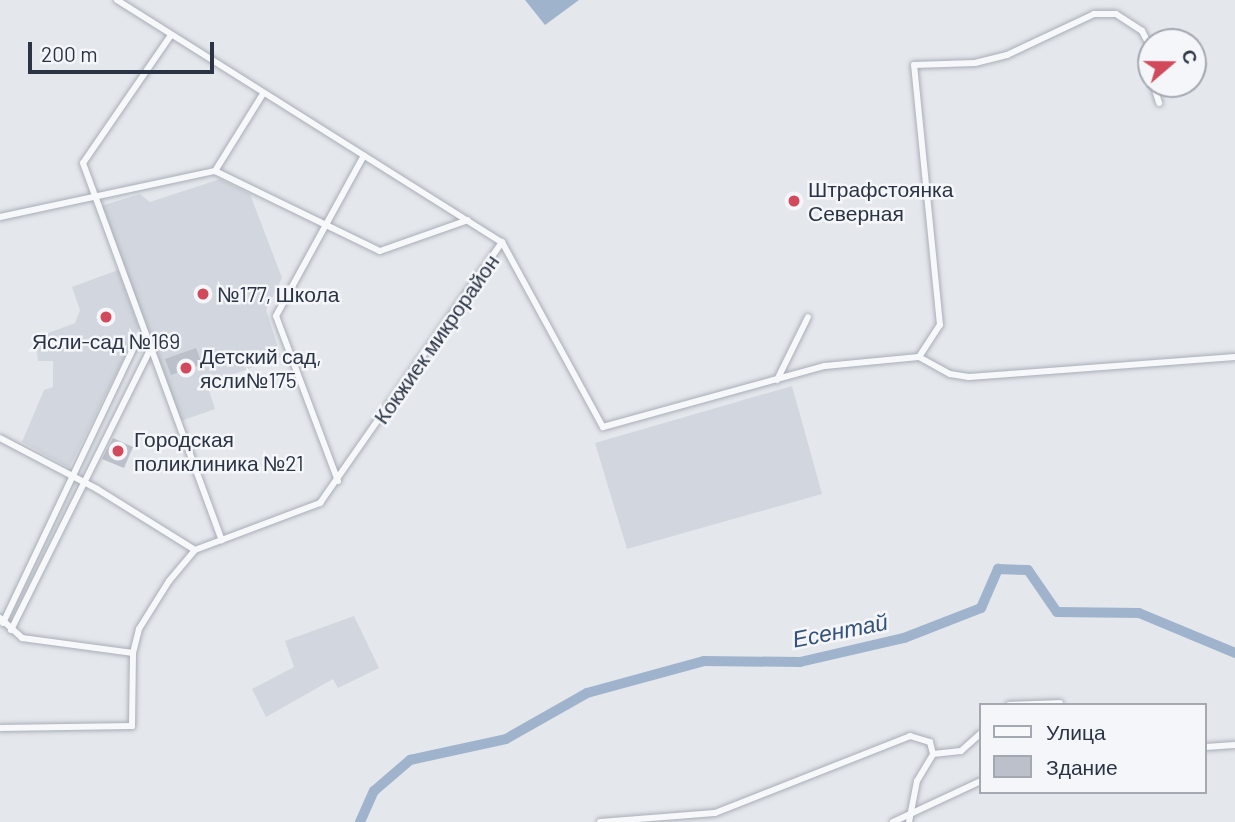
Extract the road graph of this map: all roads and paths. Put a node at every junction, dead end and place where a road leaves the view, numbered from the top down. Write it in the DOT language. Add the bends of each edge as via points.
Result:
graph roads {
  1 [pos="117,0"];
  2 [pos="1138,28"];
  3 [pos="171,35"];
  4 [pos="263,94"];
  5 [pos="1157,98"];
  6 [pos="1159,103"];
  7 [pos="364,155"];
  8 [pos="215,171"];
  9 [pos="95,197"];
  10 [pos="0,217"];
  11 [pos="468,220"];
  12 [pos="324,224"];
  13 [pos="502,242"];
  14 [pos="808,317"];
  15 [pos="150,346"];
  16 [pos="919,356"];
  17 [pos="1235,357"];
  18 [pos="777,380"];
  19 [pos="0,438"];
  20 [pos="71,475"];
  21 [pos="82,481"];
  22 [pos="338,481"];
  23 [pos="222,540"];
  24 [pos="195,550"];
  25 [pos="2,621"];
  26 [pos="11,630"];
  27 [pos="133,653"];
  28 [pos="0,728"];
  29 [pos="979,735"];
  30 [pos="1235,745"];
  31 [pos="1207,747"];
  32 [pos="933,754"];
  33 [pos="979,782"];
  34 [pos="712,818"];
  35 [pos="906,819"];
  36 [pos="602,822"];
  37 [pos="893,822"];
  1 -- 3 [label="street, Кокжиек микрорайон"];
  2 -- 16 [label="street" via="1116,13 1094,14 1007,55 975,63 914,65 940,325"];
  3 -- 4 [label="street, Кокжиек микрорайон"];
  3 -- 9 [label="street" via="83,160"];
  4 -- 7 [label="street, Кокжиек микрорайон"];
  4 -- 8 [label="street"];
  5 -- 6 [label="street"];
  7 -- 11 [label="street, Кокжиек микрорайон"];
  7 -- 12 [label="street"];
  8 -- 9 [label="street"];
  8 -- 12 [label="street"];
  9 -- 10 [label="street"];
  9 -- 15 [label="street"];
  11 -- 12 [label="street" via="380,251"];
  11 -- 13 [label="street, Кокжиек микрорайон"];
  12 -- 22 [label="street" via="276,316"];
  13 -- 18 [label="street" via="603,427"];
  13 -- 22 [label="street, Кокжиек микрорайон"];
  14 -- 18 [label="street"];
  15 -- 20 [label="street" via="134,347"];
  15 -- 21 [label="street"];
  15 -- 23 [label="street"];
  16 -- 17 [label="street" via="950,374 970,377"];
  16 -- 18 [label="street" via="825,366"];
  19 -- 20 [label="street"];
  20 -- 21 [label="street"];
  20 -- 25 [label="street"];
  21 -- 24 [label="street"];
  21 -- 26 [label="street"];
  22 -- 23 [label="street, Кокжиек микрорайон" via="307,510"];
  23 -- 24 [label="street, Кокжиек микрорайон"];
  24 -- 27 [label="street" via="139,629"];
  25 -- 26 [label="street"];
  26 -- 27 [label="street" via="55,645"];
  27 -- 28 [label="street" via="132,726"];
  29 -- 32 [label="street" via="961,751"];
  30 -- 31 [label="street"];
  32 -- 34 [label="street" via="930,742 909,736"];
  32 -- 35 [label="street" via="917,781"];
  33 -- 35 [label="street"];
  34 -- 36 [label="street"];
  35 -- 37 [label="street"];
}
